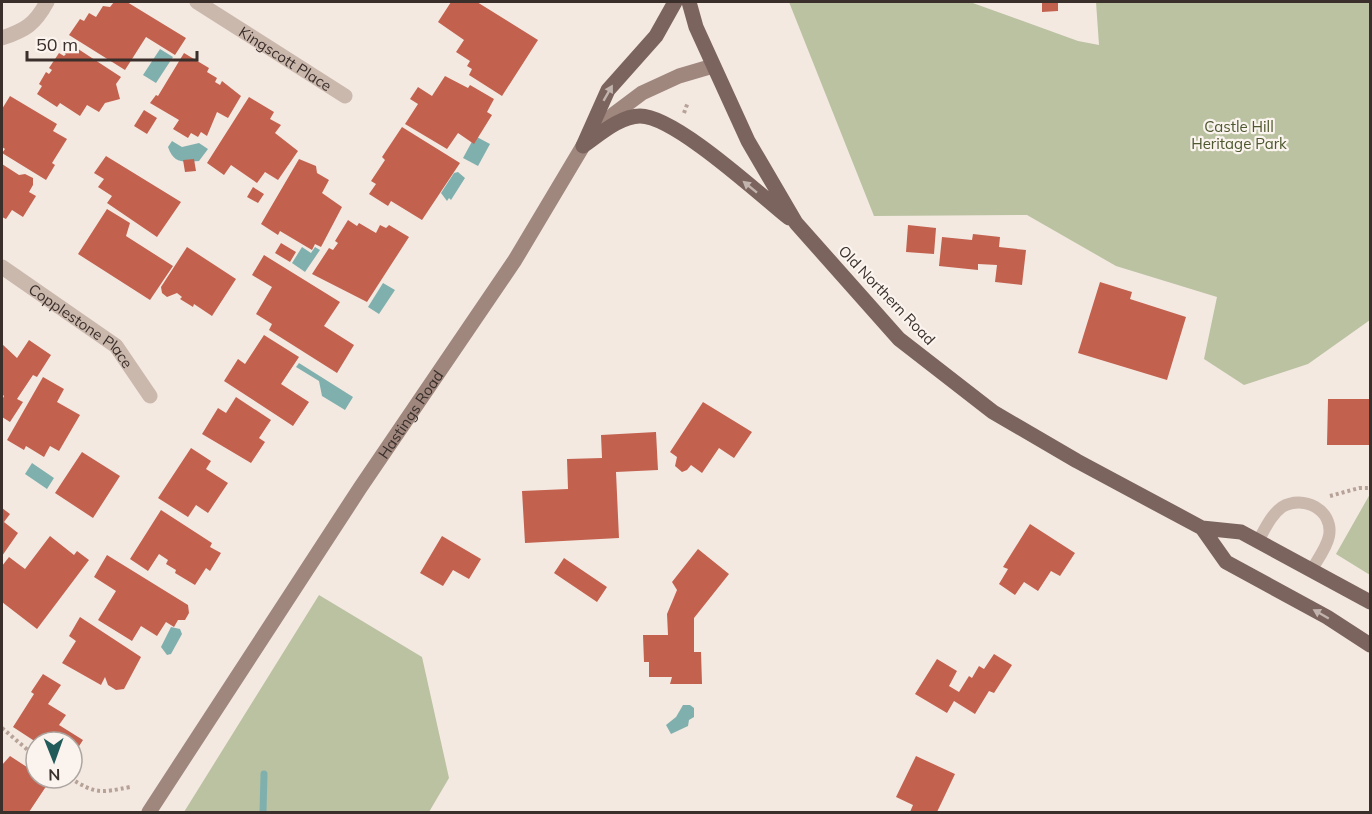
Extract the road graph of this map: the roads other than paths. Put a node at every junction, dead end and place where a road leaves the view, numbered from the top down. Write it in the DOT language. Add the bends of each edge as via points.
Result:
graph roads {
  1 [pos="47,2"];
  2 [pos="197,2"];
  3 [pos="675,2"];
  4 [pos="689,2"];
  5 [pos="2,38"];
  6 [pos="713,66"];
  7 [pos="345,96"];
  8 [pos="583,146"];
  9 [pos="796,223"];
  10 [pos="2,267"];
  11 [pos="150,396"];
  12 [pos="1202,528"];
  13 [pos="1258,541"];
  14 [pos="1312,569"];
  15 [pos="1371,602"];
  16 [pos="1371,645"];
  17 [pos="149,813"];
  1 -- 5 [label="street" via="38,19 20,32"];
  2 -- 7 [label="street, Kingscott Place"];
  8 -- 3 [label="main road, one-way" via="608,90 656,36"];
  4 -- 6 [label="main road, Old Northern Road"];
  6 -- 8 [label="main road, Hastings Road" via="642,93 614,114"];
  6 -- 9 [label="main road, Old Northern Road" via="748,141"];
  9 -- 8 [label="main road, one-way" via="689,139 655,118 638,116 614,124"];
  8 -- 17 [label="main road, Hastings Road" via="514,260"];
  9 -- 12 [label="main road, Old Northern Road" via="899,339 936,370 1002,417"];
  10 -- 11 [label="street, Copplestone Place" via="116,346"];
  12 -- 13 [label="main road, Old Northern Road" via="1241,532"];
  16 -- 12 [label="main road, Old Northern Road, one-way" via="1226,561"];
  13 -- 14 [label="main road, Old Northern Road"];
  13 -- 14 [label="lane" via="1281,508 1296,502 1318,507 1329,522 1326,544"];
  14 -- 15 [label="main road, Old Northern Road"];
}
